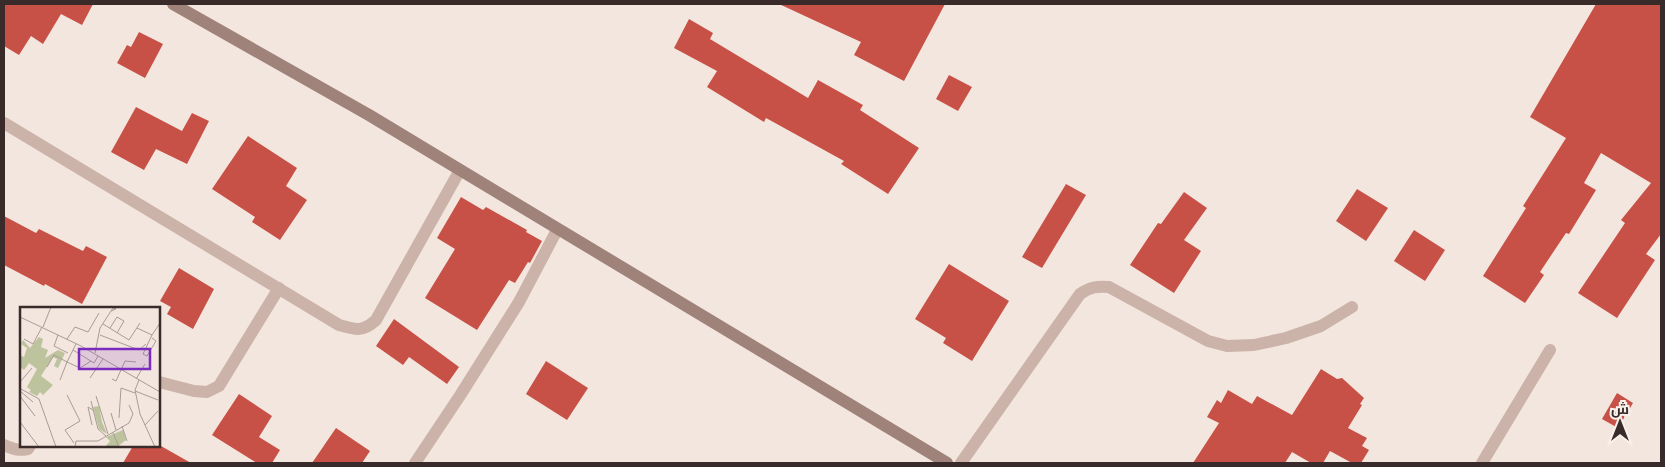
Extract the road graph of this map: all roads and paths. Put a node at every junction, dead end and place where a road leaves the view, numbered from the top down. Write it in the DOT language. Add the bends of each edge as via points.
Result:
graph roads {
  1 [pos="173,4"];
  2 [pos="4,122"];
  3 [pos="460,170"];
  4 [pos="557,230"];
  5 [pos="279,288"];
  6 [pos="1352,306"];
  7 [pos="1550,350"];
  8 [pos="160,382"];
  9 [pos="4,445"];
  10 [pos="29,447"];
  11 [pos="415,463"];
  12 [pos="947,463"];
  13 [pos="961,463"];
  14 [pos="1482,463"];
  1 -- 3 [label="street"];
  2 -- 5 [label="street"];
  3 -- 4 [label="street"];
  3 -- 5 [label="street" via="376,320 367,328 339,325"];
  4 -- 11 [label="street" via="519,302"];
  4 -- 12 [label="street"];
  5 -- 8 [label="street" via="219,386 207,392"];
  6 -- 13 [label="street" via="1321,326 1286,338 1254,345 1227,346 1208,341 1109,288 1098,286 1088,289 1080,294"];
  7 -- 14 [label="street"];
  9 -- 10 [label="street" via="20,451"];
}
